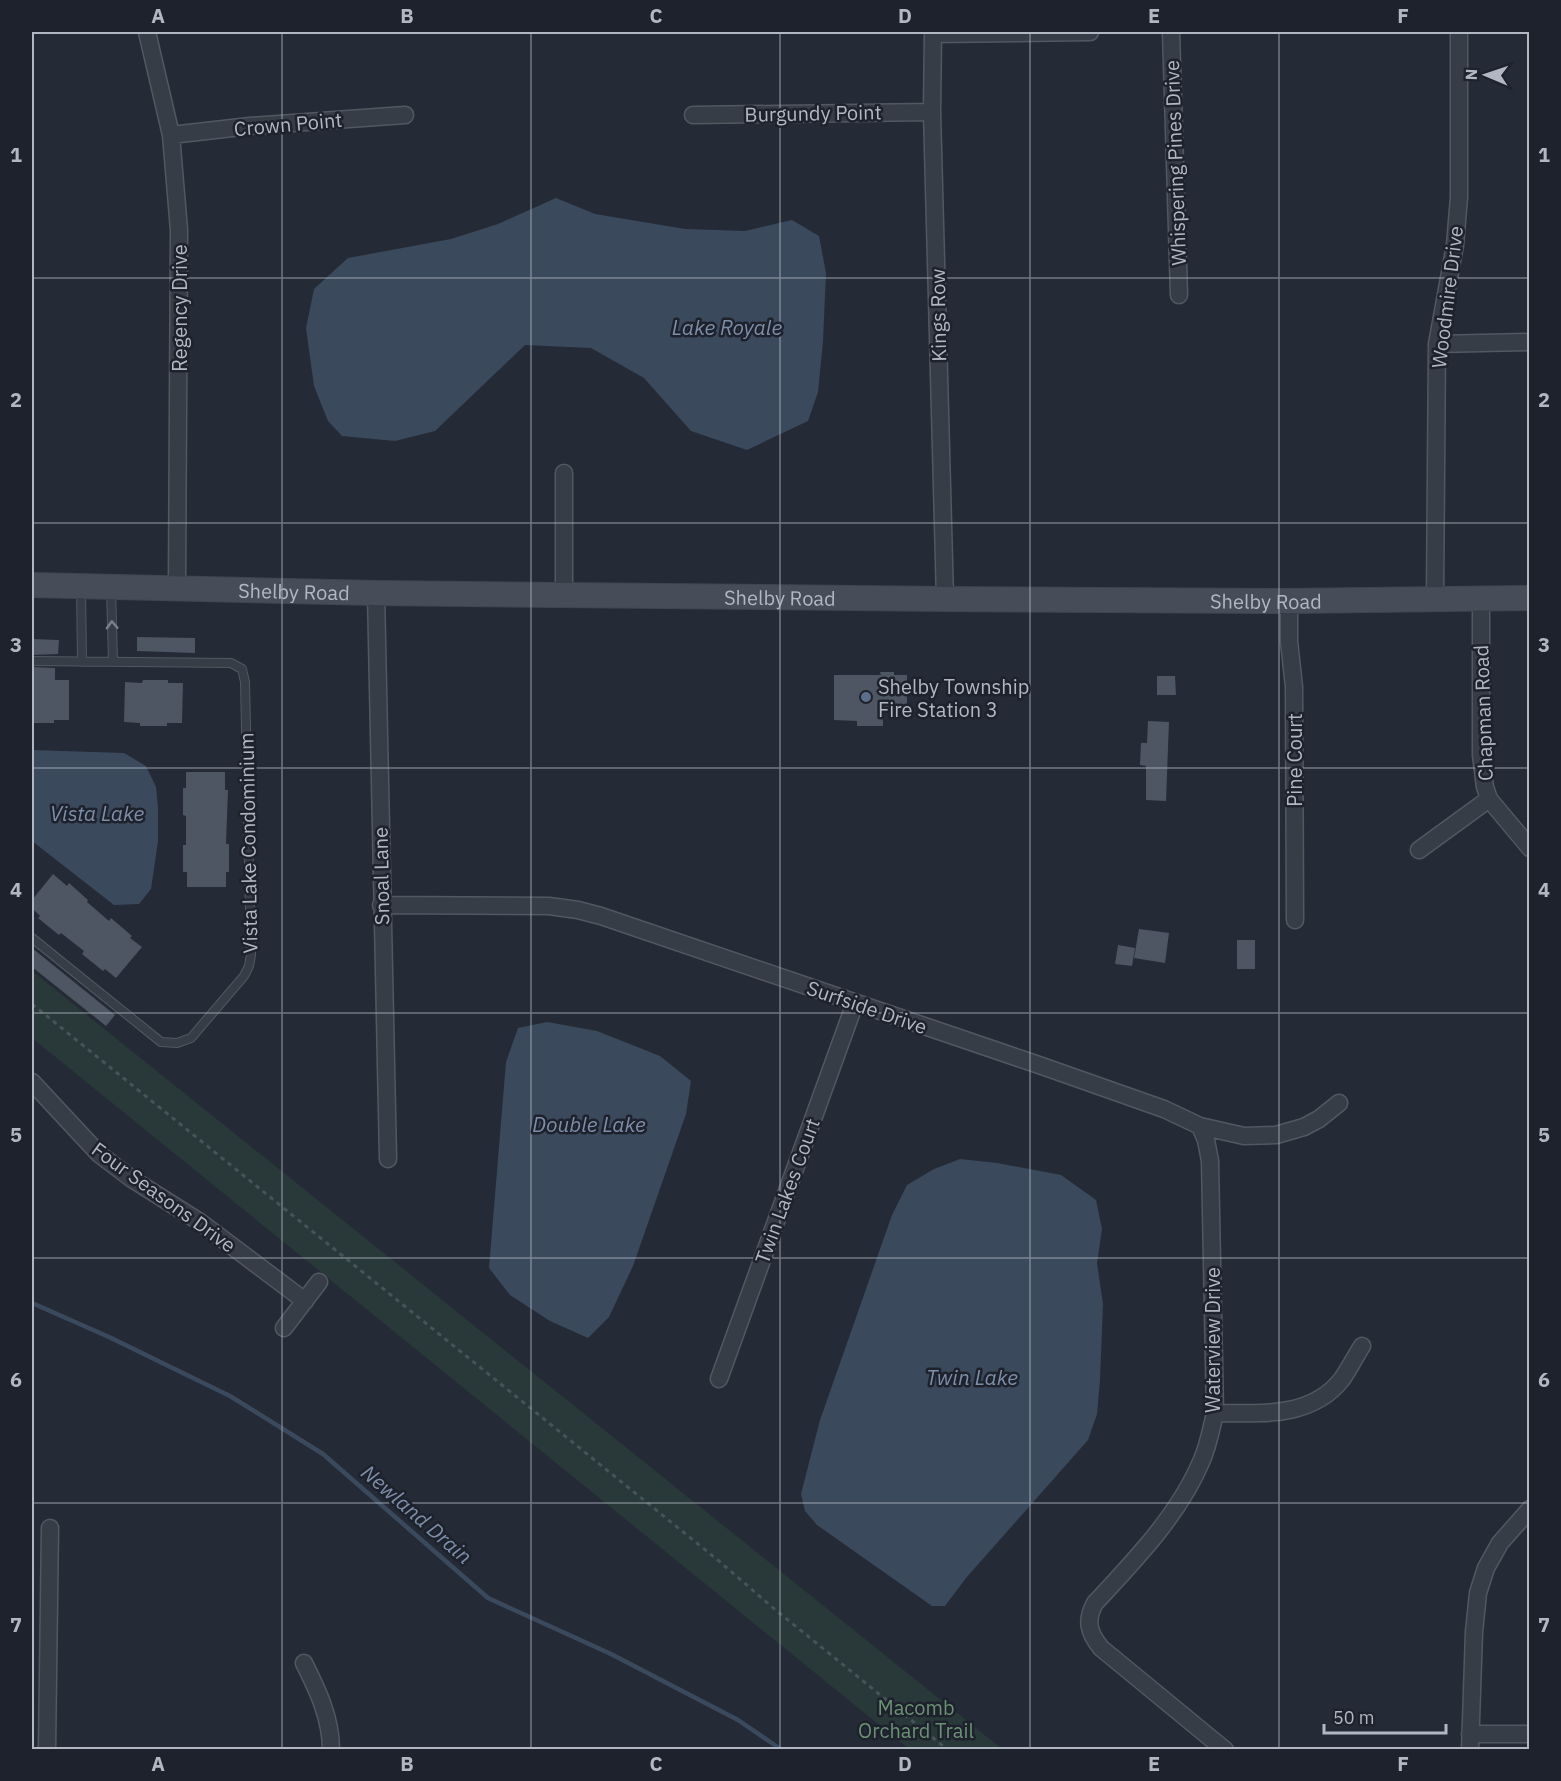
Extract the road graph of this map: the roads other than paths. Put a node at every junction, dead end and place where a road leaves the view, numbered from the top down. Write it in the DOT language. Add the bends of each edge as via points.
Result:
graph roads {
  1 [pos="147,32"];
  2 [pos="1090,32"];
  3 [pos="1171,32"];
  4 [pos="1459,32"];
  5 [pos="933,33"];
  6 [pos="933,112"];
  7 [pos="405,115"];
  8 [pos="693,115"];
  9 [pos="171,135"];
  10 [pos="1179,295"];
  11 [pos="1530,342"];
  12 [pos="1437,344"];
  13 [pos="564,473"];
  14 [pos="32,585"];
  15 [pos="81,587"];
  16 [pos="111,587"];
  17 [pos="177,588"];
  18 [pos="376,592"];
  19 [pos="564,595"];
  20 [pos="1530,598"];
  21 [pos="945,599"];
  22 [pos="1435,599"];
  23 [pos="1481,599"];
  24 [pos="1289,601"];
  25 [pos="32,661"];
  26 [pos="82,662"];
  27 [pos="113,662"];
  28 [pos="1489,799"];
  29 [pos="1530,848"];
  30 [pos="1419,850"];
  31 [pos="381,905"];
  32 [pos="1295,920"];
  33 [pos="32,938"];
  34 [pos="855,1003"];
  35 [pos="32,1082"];
  36 [pos="1339,1103"];
  37 [pos="1200,1126"];
  38 [pos="388,1159"];
  39 [pos="319,1282"];
  40 [pos="305,1301"];
  41 [pos="284,1328"];
  42 [pos="1362,1346"];
  43 [pos="719,1379"];
  44 [pos="1215,1413"];
  45 [pos="1530,1509"];
  46 [pos="50,1528"];
  47 [pos="304,1663"];
  48 [pos="1530,1734"];
  49 [pos="1470,1742"];
  50 [pos="47,1749"];
  51 [pos="331,1749"];
  52 [pos="1225,1749"];
  1 -- 9 [label="street, Regency Drive"];
  2 -- 5 [label="street"];
  3 -- 10 [label="street, Whispering Pines Drive"];
  4 -- 12 [label="street, Woodmire Drive" via="1459,197 1455,245"];
  5 -- 6 [label="street, Kings Row"];
  6 -- 8 [label="street, Burgundy Point"];
  6 -- 21 [label="street, Kings Row"];
  7 -- 9 [label="street, Crown Point"];
  9 -- 17 [label="street, Regency Drive" via="179,230"];
  11 -- 12 [label="street"];
  12 -- 22 [label="street, Woodmire Drive"];
  13 -- 19 [label="street"];
  14 -- 15 [label="street, Shelby Road"];
  15 -- 16 [label="street, Shelby Road"];
  15 -- 26 [label="lane"];
  16 -- 17 [label="street, Shelby Road"];
  27 -- 16 [label="lane, one-way"];
  17 -- 18 [label="street, Shelby Road"];
  18 -- 19 [label="street, Shelby Road"];
  18 -- 31 [label="street, Snoal Lane"];
  19 -- 21 [label="street, Shelby Road"];
  20 -- 23 [label="street, Shelby Road"];
  21 -- 24 [label="street, Shelby Road"];
  22 -- 23 [label="street, Shelby Road"];
  22 -- 24 [label="street, Shelby Road"];
  23 -- 28 [label="street, Chapman Road" via="1481,755"];
  24 -- 32 [label="street, Pine Court" via="1294,687"];
  25 -- 26 [label="lane, Vista Lake Condominium"];
  26 -- 27 [label="lane, Vista Lake Condominium"];
  27 -- 33 [label="lane, Vista Lake Condominium" via="231,663 242,669 249,966 191,1038 177,1043 161,1042"];
  28 -- 29 [label="street, Chapman Road"];
  28 -- 30 [label="street"];
  31 -- 34 [label="street, Surfside Drive" via="549,906 578,910"];
  31 -- 38 [label="street, Snoal Lane"];
  34 -- 37 [label="street, Surfside Drive" via="1153,1105"];
  34 -- 43 [label="street, Twin Lakes Court"];
  35 -- 40 [label="street, Four Seasons Drive" via="99,1154 200,1222"];
  36 -- 37 [label="street, Surfside Drive" via="1304,1128 1276,1135 1244,1136"];
  37 -- 44 [label="street, Waterview Drive" via="1210,1161"];
  39 -- 40 [label="street"];
  40 -- 41 [label="street"];
  42 -- 44 [label="street" via="1341,1380 1324,1396 1304,1406 1276,1413"];
  44 -- 52 [label="street, Waterview Drive" via="1201,1463 1181,1498 1095,1603 1088,1624 1101,1648"];
  45 -- 49 [label="street" via="1500,1543 1478,1593"];
  46 -- 50 [label="street"];
  47 -- 51 [label="street" via="326,1713"];
  48 -- 49 [label="street"];
}
